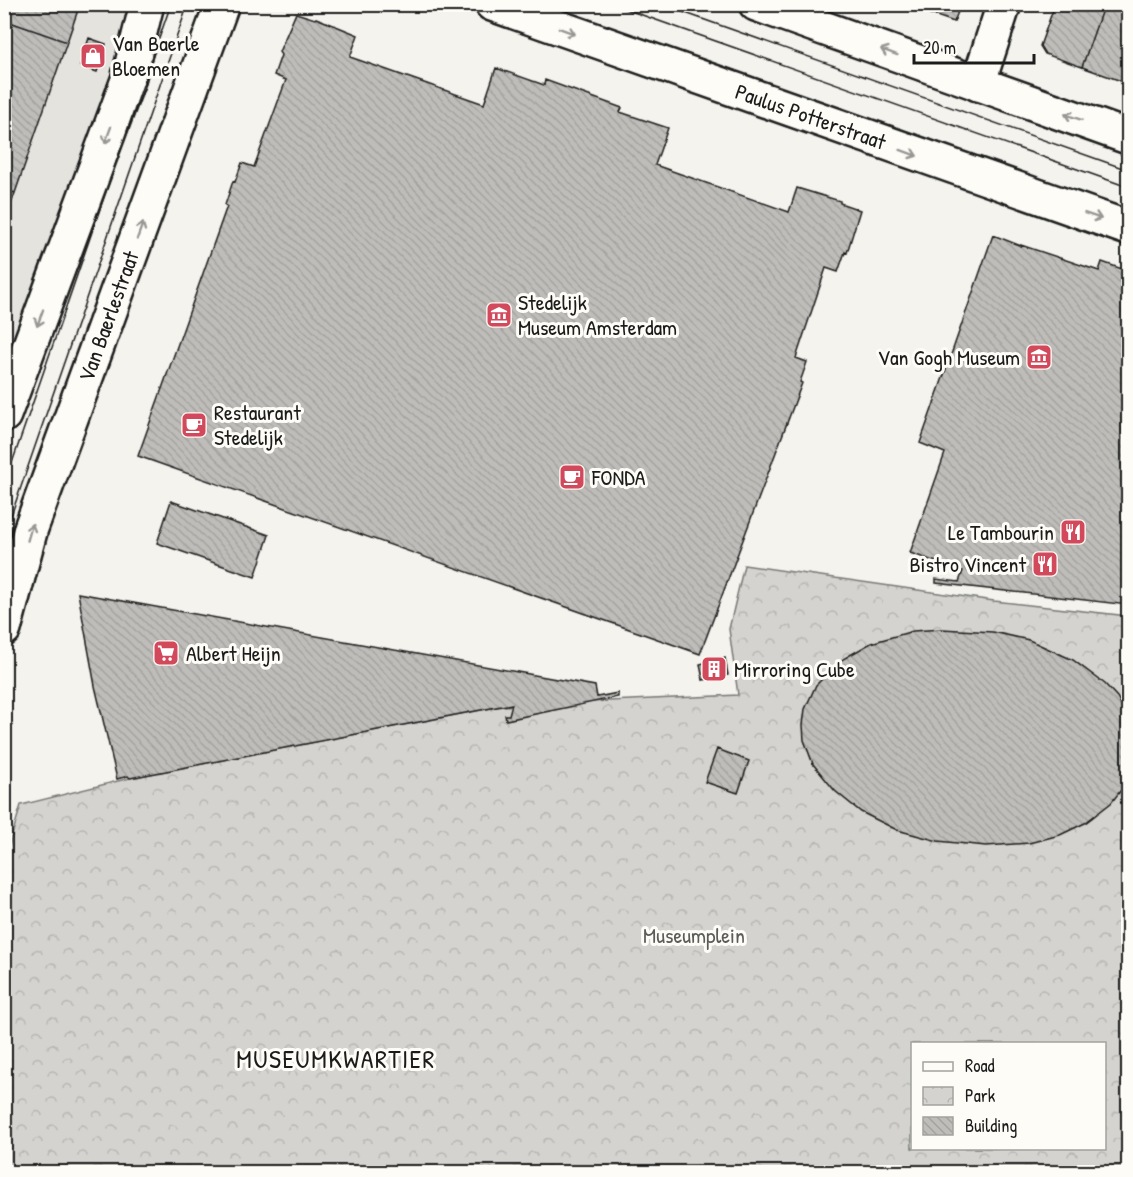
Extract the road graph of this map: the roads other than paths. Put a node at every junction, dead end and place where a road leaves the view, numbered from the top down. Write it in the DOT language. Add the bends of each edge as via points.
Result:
graph roads {
  1 [pos="147,4"];
  2 [pos="222,4"];
  3 [pos="492,4"];
  4 [pos="756,4"];
  5 [pos="1004,4"];
  6 [pos="978,84"];
  7 [pos="1128,137"];
  8 [pos="1128,228"];
  9 [pos="4,415"];
  10 [pos="4,630"];
  1 -- 9 [label="street, one-way" via="128,80"];
  10 -- 2 [label="street, Van Baerlestraat, one-way" via="31,528"];
  3 -- 8 [label="street, Paulus Potterstraat, one-way"];
  6 -- 4 [label="street, one-way"];
  5 -- 6 [label="street"];
  7 -- 6 [label="street, one-way"];
}
